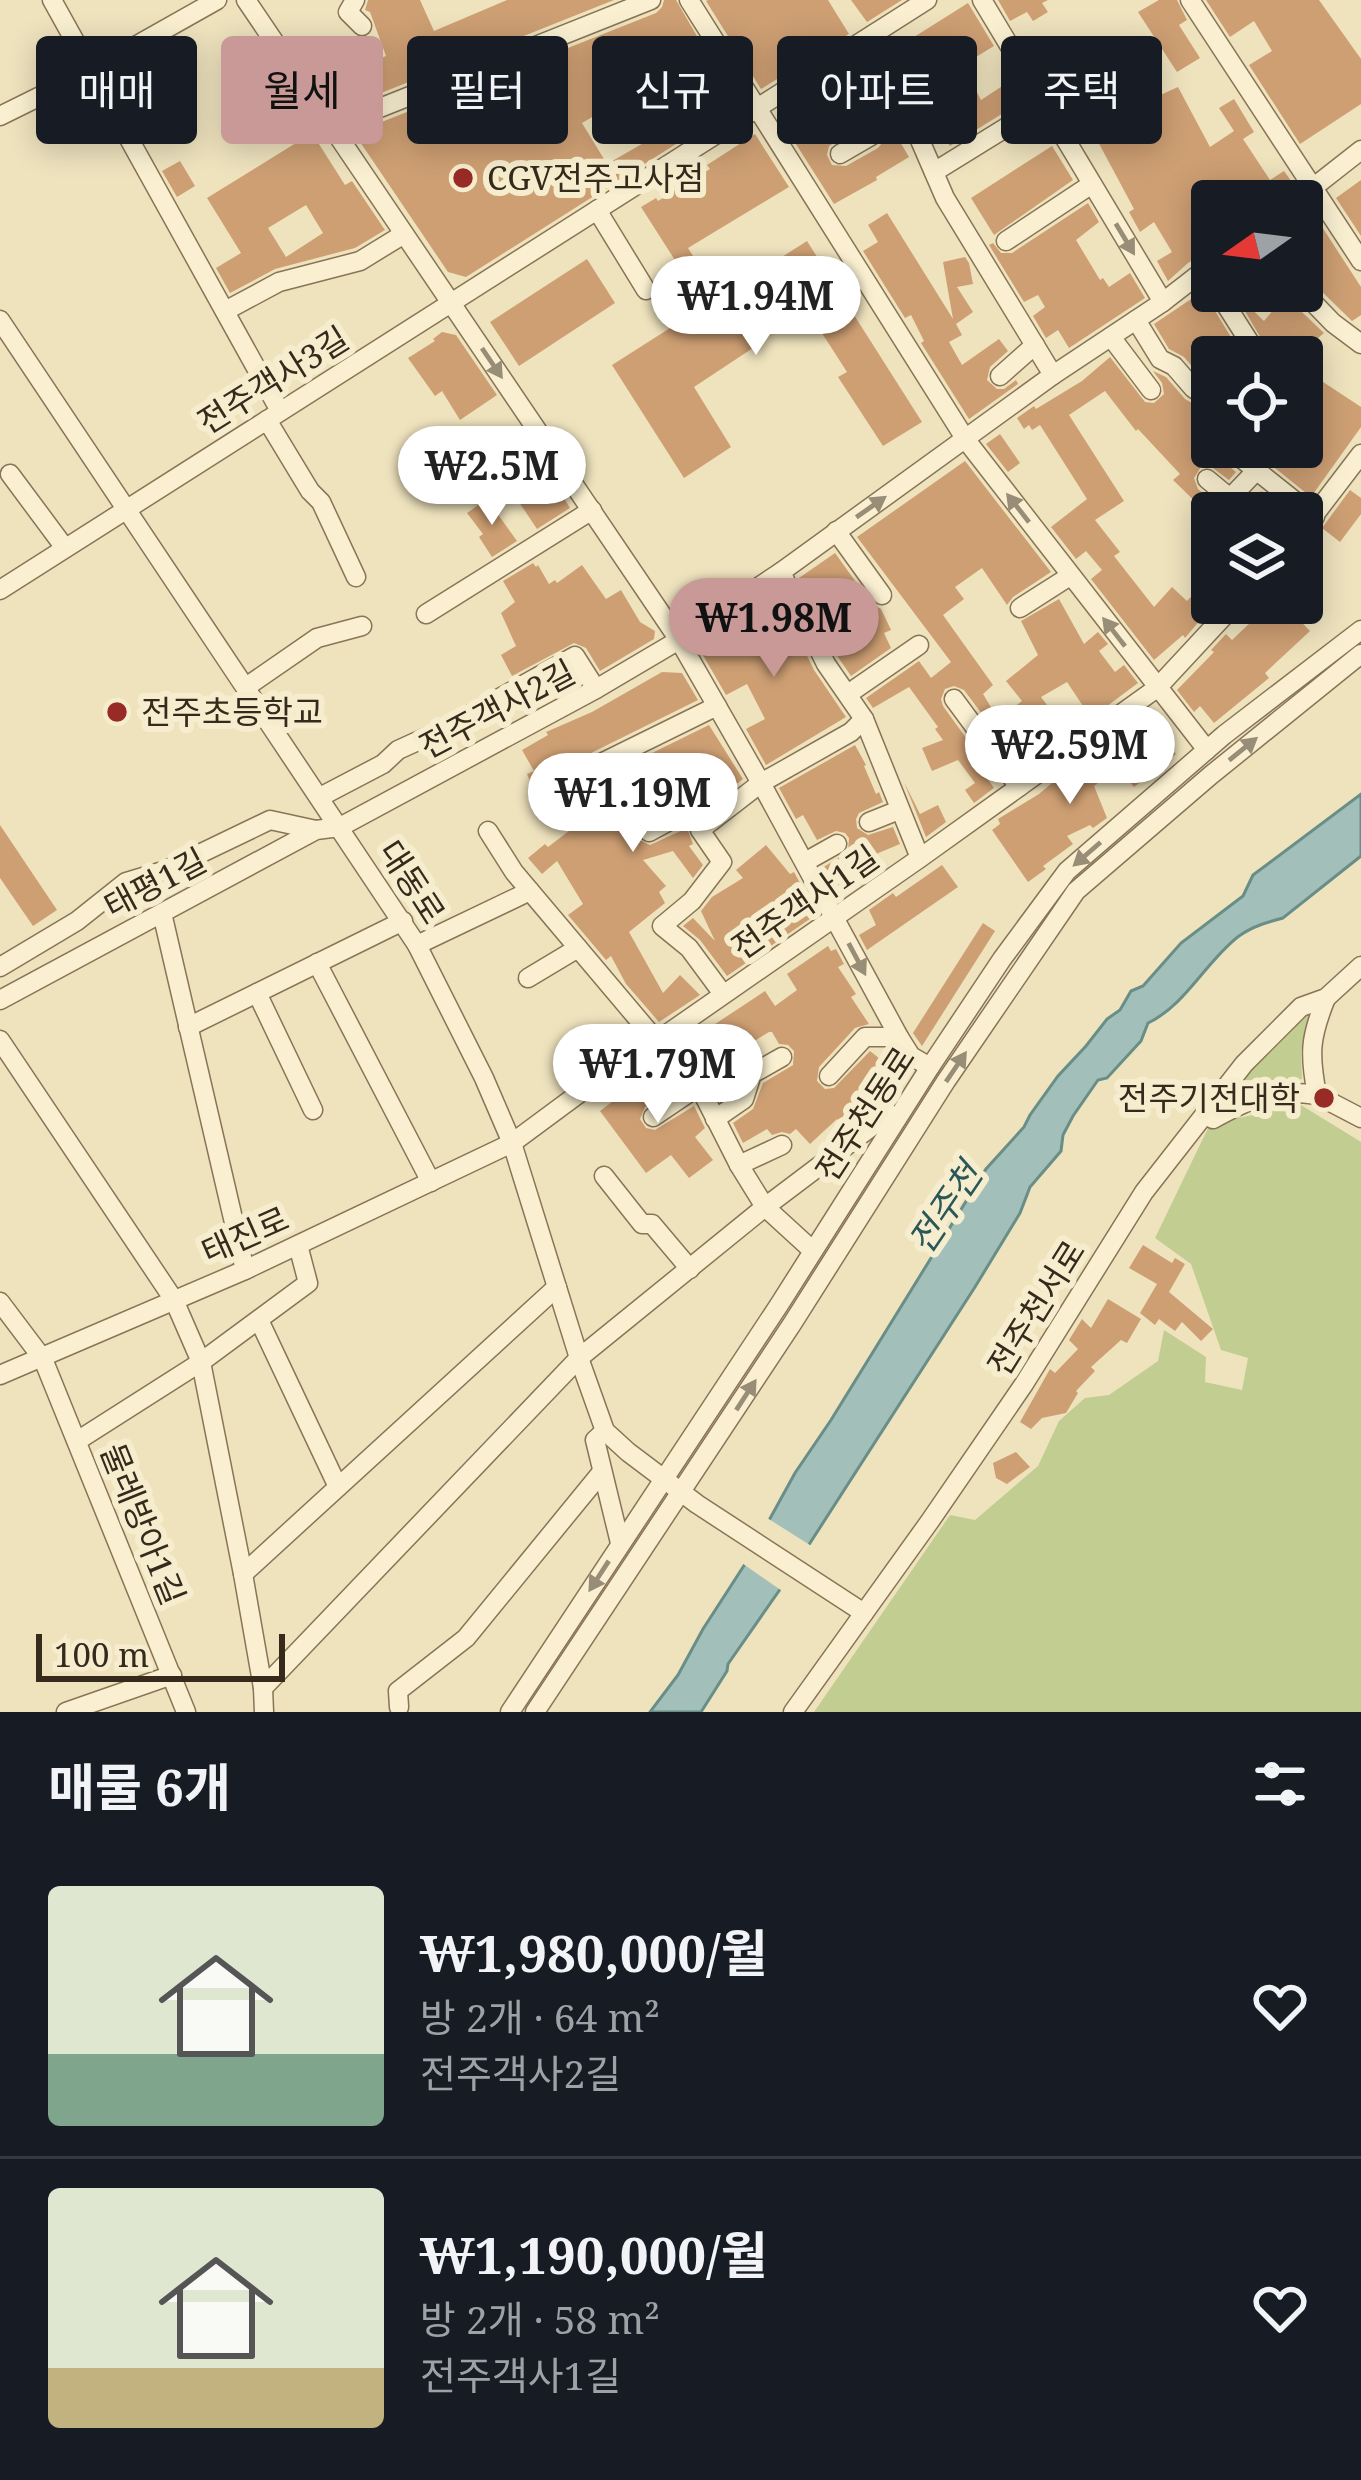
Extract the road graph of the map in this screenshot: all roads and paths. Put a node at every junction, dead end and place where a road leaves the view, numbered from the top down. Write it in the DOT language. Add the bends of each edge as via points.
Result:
graph roads {
  1 [pos="52,0"];
  2 [pos="217,0"];
  3 [pos="246,0"];
  4 [pos="356,0"];
  5 [pos="651,0"];
  6 [pos="688,0"];
  7 [pos="927,0"];
  8 [pos="982,0"];
  9 [pos="1190,0"];
  10 [pos="900,7"];
  11 [pos="362,26"];
  12 [pos="874,34"];
  13 [pos="72,36"];
  14 [pos="154,36"];
  15 [pos="270,36"];
  16 [pos="711,36"];
  17 [pos="871,36"];
  18 [pos="1003,36"];
  19 [pos="777,95"];
  20 [pos="36,98"];
  21 [pos="753,102"];
  22 [pos="383,107"];
  23 [pos="757,108"];
  24 [pos="0,116"];
  25 [pos="1001,131"];
  26 [pos="132,144"];
  27 [pos="344,144"];
  28 [pos="857,144"];
  29 [pos="1068,144"];
  30 [pos="1361,150"];
  31 [pos="840,154"];
  32 [pos="934,172"];
  33 [pos="1307,180"];
  34 [pos="1322,180"];
  35 [pos="1093,184"];
  36 [pos="1323,204"];
  37 [pos="597,210"];
  38 [pos="404,233"];
  39 [pos="1006,241"];
  40 [pos="1361,261"];
  41 [pos="1191,284"];
  42 [pos="646,290"];
  43 [pos="1163,302"];
  44 [pos="451,303"];
  45 [pos="225,311"];
  46 [pos="1322,312"];
  47 [pos="0,320"];
  48 [pos="1136,320"];
  49 [pos="1111,337"];
  50 [pos="1361,344"];
  51 [pos="1036,345"];
  52 [pos="1053,375"];
  53 [pos="1000,376"];
  54 [pos="1191,386"];
  55 [pos="1150,389"];
  56 [pos="274,416"];
  57 [pos="542,437"];
  58 [pos="965,440"];
  59 [pos="1361,454"];
  60 [pos="1253,468"];
  61 [pos="1256,470"];
  62 [pos="10,474"];
  63 [pos="1208,479"];
  64 [pos="1353,482"];
  65 [pos="467,485"];
  66 [pos="1277,492"];
  67 [pos="127,509"];
  68 [pos="592,511"];
  69 [pos="1323,511"];
  70 [pos="836,531"];
  71 [pos="65,548"];
  72 [pos="781,572"];
  73 [pos="1070,576"];
  74 [pos="356,577"];
  75 [pos="0,590"];
  76 [pos="882,595"];
  77 [pos="1020,608"];
  78 [pos="426,614"];
  79 [pos="1216,624"];
  80 [pos="362,626"];
  81 [pos="1361,629"];
  82 [pos="680,640"];
  83 [pos="919,645"];
  84 [pos="1361,654"];
  85 [pos="246,687"];
  86 [pos="1157,688"];
  87 [pos="596,689"];
  88 [pos="848,694"];
  89 [pos="954,699"];
  90 [pos="717,706"];
  91 [pos="864,719"];
  92 [pos="1207,750"];
  93 [pos="761,783"];
  94 [pos="1019,787"];
  95 [pos="548,794"];
  96 [pos="320,797"];
  97 [pos="899,810"];
  98 [pos="713,820"];
  99 [pos="869,822"];
  100 [pos="340,827"];
  101 [pos="316,830"];
  102 [pos="488,831"];
  103 [pos="649,832"];
  104 [pos="837,844"];
  105 [pos="920,858"];
  106 [pos="805,862"];
  107 [pos="530,891"];
  108 [pos="161,913"];
  109 [pos="835,917"];
  110 [pos="403,921"];
  111 [pos="417,945"];
  112 [pos="578,948"];
  113 [pos="317,963"];
  114 [pos="1361,966"];
  115 [pos="0,967"];
  116 [pos="529,978"];
  117 [pos="257,993"];
  118 [pos="723,994"];
  119 [pos="1326,998"];
  120 [pos="0,1000"];
  121 [pos="188,1027"];
  122 [pos="660,1036"];
  123 [pos="899,1037"];
  124 [pos="0,1040"];
  125 [pos="782,1057"];
  126 [pos="930,1067"];
  127 [pos="829,1076"];
  128 [pos="699,1086"];
  129 [pos="1317,1095"];
  130 [pos="885,1107"];
  131 [pos="313,1110"];
  132 [pos="1205,1115"];
  133 [pos="653,1117"];
  134 [pos="1361,1118"];
  135 [pos="715,1119"];
  136 [pos="512,1144"];
  137 [pos="782,1144"];
  138 [pos="739,1165"];
  139 [pos="604,1176"];
  140 [pos="431,1182"];
  141 [pos="765,1207"];
  142 [pos="298,1244"];
  143 [pos="812,1250"];
  144 [pos="690,1269"];
  145 [pos="245,1270"];
  146 [pos="557,1287"];
  147 [pos="174,1300"];
  148 [pos="0,1302"];
  149 [pos="259,1320"];
  150 [pos="579,1358"];
  151 [pos="43,1359"];
  152 [pos="201,1362"];
  153 [pos="0,1375"];
  154 [pos="605,1431"];
  155 [pos="77,1441"];
  156 [pos="601,1473"];
  157 [pos="664,1479"];
  158 [pos="338,1487"];
  159 [pos="689,1499"];
  160 [pos="620,1543"];
  161 [pos="243,1574"];
  162 [pos="864,1613"];
  163 [pos="172,1675"];
  164 [pos="262,1688"];
  165 [pos="399,1707"];
  166 [pos="66,1712"];
  167 [pos="186,1712"];
  168 [pos="264,1712"];
  169 [pos="510,1712"];
  170 [pos="535,1712"];
  171 [pos="793,1712"];
  1 -- 13 [label="street"];
  2 -- 14 [label="street"];
  3 -- 15 [label="street"];
  4 -- 11 [label="street" via="348,12"];
  5 -- 22 [label="street"];
  6 -- 16 [label="street"];
  7 -- 10 [label="street, 전주객사3길"];
  8 -- 18 [label="street"];
  9 -- 33 [label="street"];
  10 -- 12 [label="street, 전주객사3길"];
  12 -- 17 [label="street, 전주객사3길"];
  12 -- 32 [label="street"];
  19 -- 23 [label="street, 전주객사3길"];
  20 -- 24 [label="street"];
  21 -- 23 [label="street"];
  23 -- 37 [label="street, 전주객사3길"];
  23 -- 58 [label="street"];
  25 -- 32 [label="street"];
  26 -- 45 [label="street"];
  27 -- 38 [label="street"];
  28 -- 31 [label="street"];
  29 -- 35 [label="street"];
  30 -- 34 [label="street"];
  32 -- 51 [label="street"];
  35 -- 39 [label="street"];
  35 -- 43 [label="street, one-way"];
  36 -- 40 [label="street"];
  37 -- 42 [label="street"];
  37 -- 44 [label="street, 전주객사3길"];
  38 -- 44 [label="street"];
  38 -- 45 [label="street, 전주객사3길" via="360,261 279,282"];
  41 -- 43 [label="street, 전주객사2길"];
  43 -- 48 [label="street, 전주객사2길"];
  44 -- 56 [label="street, 전주객사3길"];
  44 -- 57 [label="street, one-way"];
  45 -- 56 [label="street"];
  46 -- 50 [label="street"];
  47 -- 67 [label="street, 대동로"];
  48 -- 49 [label="street, 전주객사2길"];
  48 -- 54 [label="street"];
  49 -- 52 [label="street, 전주객사2길"];
  49 -- 55 [label="street"];
  51 -- 52 [label="street"];
  51 -- 53 [label="street"];
  52 -- 58 [label="street, 전주객사2길"];
  56 -- 67 [label="street, 전주객사3길"];
  56 -- 74 [label="street"];
  57 -- 65 [label="street"];
  57 -- 68 [label="street"];
  70 -- 58 [label="street, 전주객사2길, one-way"];
  73 -- 58 [label="street, one-way"];
  59 -- 64 [label="street"];
  60 -- 61 [label="street"];
  61 -- 63 [label="street" via="1230,498"];
  61 -- 66 [label="street"];
  62 -- 71 [label="street"];
  64 -- 69 [label="street"];
  67 -- 71 [label="street, 전주객사3길"];
  67 -- 85 [label="street, 대동로"];
  68 -- 78 [label="street"];
  68 -- 82 [label="street"];
  70 -- 72 [label="street, 전주객사2길"];
  70 -- 76 [label="street"];
  71 -- 75 [label="street, 전주객사3길"];
  72 -- 82 [label="street, 전주객사2길"];
  72 -- 88 [label="street, 전주객사1길"];
  73 -- 77 [label="street"];
  86 -- 73 [label="street, one-way"];
  79 -- 86 [label="street, 전주객사1길"];
  80 -- 85 [label="street" via="317,638"];
  81 -- 92 [label="street, 전주천동로"];
  82 -- 87 [label="street, 전주객사2길"];
  82 -- 90 [label="street"];
  83 -- 88 [label="street"];
  159 -- 84 [label="street, 전주천동로, one-way" via="946,1081 1076,891"];
  85 -- 96 [label="street, 대동로"];
  86 -- 92 [label="street"];
  86 -- 94 [label="street, 전주객사1길"];
  87 -- 96 [label="street" via="575,656"];
  87 -- 100 [label="street, 전주객사2길"];
  88 -- 91 [label="street, 전주객사1길"];
  89 -- 94 [label="street"];
  90 -- 93 [label="street"];
  90 -- 95 [label="street"];
  91 -- 93 [label="street"];
  91 -- 97 [label="street, 전주객사1길"];
  92 -- 126 [label="street, 전주천동로, one-way" via="1067,872"];
  93 -- 98 [label="street"];
  93 -- 106 [label="street"];
  94 -- 105 [label="street, 전주객사1길"];
  96 -- 100 [label="street, 대동로"];
  97 -- 99 [label="street"];
  97 -- 105 [label="street, 전주객사1길"];
  98 -- 103 [label="street" via="684,813"];
  98 -- 118 [label="street, 전주객사1길" via="700,830 722,862 662,926"];
  100 -- 101 [label="street, 태평1길"];
  100 -- 110 [label="street, 대동로"];
  101 -- 108 [label="street, 태평1길"];
  101 -- 115 [label="street" via="271,820 126,882"];
  102 -- 107 [label="street"];
  104 -- 106 [label="street"];
  105 -- 109 [label="street, 전주객사1길"];
  106 -- 109 [label="street"];
  107 -- 111 [label="street"];
  107 -- 112 [label="street"];
  108 -- 120 [label="street, 태평1길"];
  108 -- 121 [label="street"];
  109 -- 118 [label="street, 전주객사1길"];
  109 -- 123 [label="street, one-way"];
  110 -- 111 [label="street, 대동로"];
  110 -- 113 [label="street"];
  111 -- 136 [label="street, 대동로"];
  112 -- 116 [label="street"];
  112 -- 122 [label="street"];
  113 -- 117 [label="street"];
  113 -- 140 [label="street"];
  114 -- 119 [label="street, 전주천서로"];
  117 -- 121 [label="street"];
  117 -- 131 [label="street"];
  118 -- 122 [label="street, 전주객사1길"];
  119 -- 129 [label="street" via="1312,1033"];
  119 -- 132 [label="street, 전주천서로" via="1301,1007"];
  121 -- 145 [label="street"];
  122 -- 128 [label="street"];
  122 -- 136 [label="street, 전주객사1길"];
  123 -- 126 [label="street"];
  123 -- 127 [label="street" via="865,1037"];
  124 -- 147 [label="street"];
  125 -- 135 [label="street" via="752,1074 745,1099"];
  126 -- 143 [label="street, 전주천동로"];
  128 -- 133 [label="street"];
  128 -- 135 [label="street"];
  129 -- 132 [label="street" via="1289,1091 1252,1098 1213,1119"];
  129 -- 134 [label="street"];
  130 -- 141 [label="street" via="874,1124"];
  132 -- 162 [label="street, 전주천서로" via="1144,1192 1024,1384"];
  135 -- 138 [label="street"];
  136 -- 140 [label="street, 태진로"];
  136 -- 146 [label="street, 대동로"];
  137 -- 138 [label="street"];
  138 -- 141 [label="street"];
  139 -- 144 [label="street"];
  140 -- 142 [label="street, 태진로"];
  141 -- 143 [label="street"];
  141 -- 144 [label="street"];
  142 -- 145 [label="street, 태진로"];
  142 -- 149 [label="street" via="308,1283"];
  143 -- 157 [label="street, 전주천동로"];
  144 -- 150 [label="street"];
  145 -- 147 [label="street, 태진로"];
  146 -- 150 [label="street, 대동로"];
  146 -- 158 [label="street"];
  147 -- 151 [label="street, 태진로"];
  147 -- 152 [label="street"];
  148 -- 151 [label="street"];
  149 -- 152 [label="street"];
  149 -- 158 [label="street"];
  150 -- 154 [label="street, 대동로"];
  150 -- 164 [label="street"];
  151 -- 153 [label="street, 태진로"];
  151 -- 155 [label="street, 물레방아1길"];
  152 -- 155 [label="street"];
  152 -- 161 [label="street"];
  154 -- 156 [label="street" via="595,1440"];
  154 -- 157 [label="street"];
  155 -- 163 [label="street, 물레방아1길"];
  156 -- 160 [label="street"];
  156 -- 165 [label="street" via="466,1638 398,1691"];
  157 -- 159 [label="street"];
  157 -- 160 [label="street, 전주천동로"];
  158 -- 161 [label="street"];
  159 -- 162 [label="street"];
  159 -- 170 [label="street, 전주천동로"];
  160 -- 169 [label="street, 전주천동로, one-way"];
  161 -- 164 [label="street"];
  162 -- 171 [label="street, 전주천서로"];
  163 -- 166 [label="street"];
  163 -- 167 [label="street, 물레방아1길"];
  164 -- 168 [label="street"];
}
